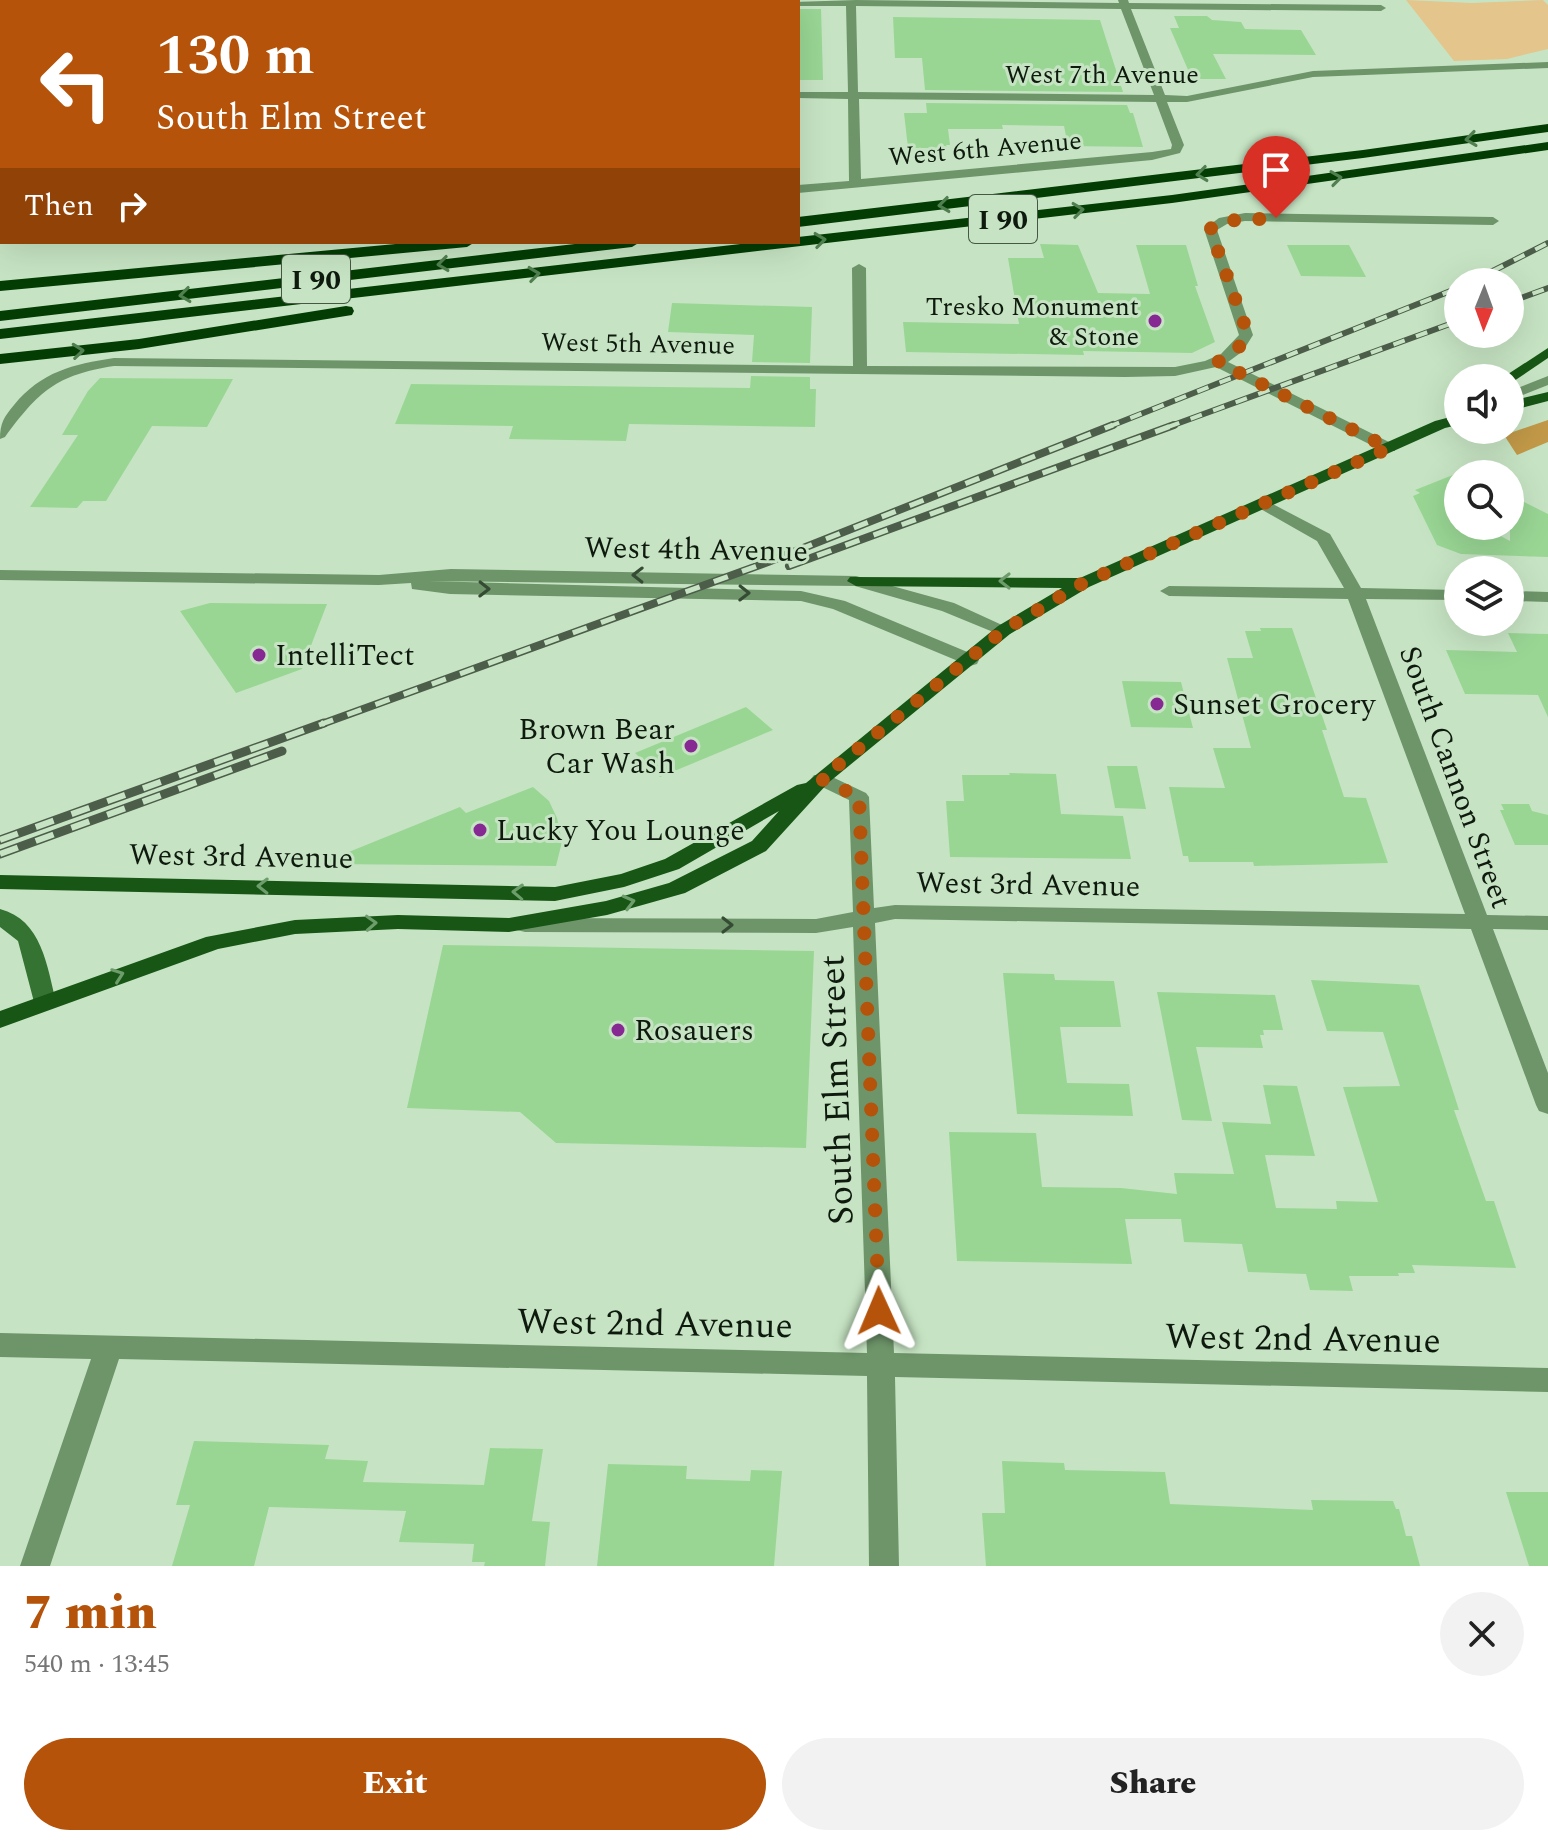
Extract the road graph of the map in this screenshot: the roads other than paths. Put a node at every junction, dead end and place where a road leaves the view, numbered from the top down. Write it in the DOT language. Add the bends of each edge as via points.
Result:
graph roads {
  1 [pos="851,2"];
  2 [pos="800,3"];
  3 [pos="1124,3"];
  4 [pos="1381,8"];
  5 [pos="1548,65"];
  6 [pos="800,95"];
  7 [pos="852,96"];
  8 [pos="1161,99"];
  9 [pos="1548,128"];
  10 [pos="1548,146"];
  11 [pos="855,184"];
  12 [pos="800,189"];
  13 [pos="887,212"];
  14 [pos="800,215"];
  15 [pos="1493,221"];
  16 [pos="800,222"];
  17 [pos="800,243"];
  18 [pos="446,244"];
  19 [pos="615,244"];
  20 [pos="788,244"];
  21 [pos="859,268"];
  22 [pos="456,283"];
  23 [pos="0,286"];
  24 [pos="0,316"];
  25 [pos="0,334"];
  26 [pos="1548,352"];
  27 [pos="0,359"];
  28 [pos="1218,362"];
  29 [pos="1524,368"];
  30 [pos="860,370"];
  31 [pos="1548,380"];
  32 [pos="1524,390"];
  33 [pos="1548,396"];
  34 [pos="1524,402"];
  35 [pos="1444,422"];
  36 [pos="0,434"];
  37 [pos="1389,448"];
  38 [pos="1265,505"];
  39 [pos="0,575"];
  40 [pos="379,580"];
  41 [pos="856,581"];
  42 [pos="1083,583"];
  43 [pos="1169,591"];
  44 [pos="1355,593"];
  45 [pos="1444,595"];
  46 [pos="1524,596"];
  47 [pos="1548,597"];
  48 [pos="1004,630"];
  49 [pos="970,660"];
  50 [pos="821,779"];
  51 [pos="0,882"];
  52 [pos="0,916"];
  53 [pos="864,917"];
  54 [pos="1478,921"];
  55 [pos="1548,923"];
  56 [pos="509,925"];
  57 [pos="45,1002"];
  58 [pos="0,1020"];
  59 [pos="1548,1105"];
  60 [pos="0,1345"];
  61 [pos="109,1347"];
  62 [pos="881,1366"];
  63 [pos="1548,1380"];
  64 [pos="35,1566"];
  65 [pos="884,1566"];
  1 -- 2 [label="street"];
  1 -- 3 [label="street"];
  1 -- 7 [label="street"];
  3 -- 4 [label="street"];
  3 -- 8 [label="street"];
  5 -- 8 [label="street, West 7th Avenue" via="1313,74 1198,98"];
  6 -- 7 [label="street, West 7th Avenue"];
  7 -- 8 [label="street, West 7th Avenue"];
  7 -- 11 [label="street"];
  8 -- 11 [label="street, West 6th Avenue" via="1176,151"];
  9 -- 13 [label="highway, I 90, one-way"];
  17 -- 10 [label="highway, I 90, one-way" via="1172,199"];
  11 -- 12 [label="street, West 6th Avenue"];
  13 -- 14 [label="highway"];
  13 -- 16 [label="highway, I 90"];
  15 -- 28 [label="street" via="1223,221 1210,229 1246,335"];
  18 -- 23 [label="highway"];
  19 -- 24 [label="highway, I 90, one-way"];
  22 -- 20 [label="highway, I 90, one-way"];
  21 -- 30 [label="street"];
  22 -- 25 [label="highway, I 90"];
  27 -- 22 [label="highway, one-way" via="139,344 366,308"];
  26 -- 29 [label="main road"];
  28 -- 30 [label="street, West 5th Avenue" via="1143,373"];
  28 -- 37 [label="street"];
  30 -- 36 [label="street, West 5th Avenue" via="114,362 81,366 38,384"];
  31 -- 32 [label="street"];
  33 -- 34 [label="main road"];
  35 -- 37 [label="main road"];
  37 -- 38 [label="main road"];
  38 -- 42 [label="main road"];
  38 -- 44 [label="street, South Cannon Street" via="1324,538"];
  39 -- 40 [label="street, West 4th Avenue"];
  41 -- 40 [label="street, West 4th Avenue, one-way" via="451,574"];
  40 -- 49 [label="street, West 4th Avenue, one-way" via="450,589 801,596 839,605"];
  42 -- 41 [label="main road, one-way"];
  41 -- 48 [label="street, West 4th Avenue" via="948,607"];
  42 -- 48 [label="main road"];
  43 -- 44 [label="street"];
  44 -- 45 [label="street"];
  44 -- 54 [label="street, South Cannon Street"];
  46 -- 47 [label="street"];
  48 -- 49 [label="main road"];
  49 -- 50 [label="main road"];
  50 -- 51 [label="main road, West 3rd Avenue, one-way" via="660,868 555,894"];
  50 -- 53 [label="street, South Elm Street" via="859,797"];
  56 -- 50 [label="main road, one-way" via="607,908 677,888 759,846"];
  52 -- 57 [label="main road" via="28,938"];
  53 -- 54 [label="street, West 3rd Avenue" via="909,912"];
  56 -- 53 [label="street, West 3rd Avenue, one-way" via="816,926"];
  53 -- 62 [label="street, South Elm Street"];
  54 -- 55 [label="street, West 3rd Avenue"];
  54 -- 59 [label="street, South Cannon Street"];
  57 -- 56 [label="main road, one-way" via="214,942 295,927 398,922"];
  57 -- 58 [label="main road"];
  60 -- 61 [label="street, West 2nd Avenue"];
  61 -- 62 [label="street, West 2nd Avenue"];
  61 -- 64 [label="street"];
  62 -- 63 [label="street, West 2nd Avenue"];
  62 -- 65 [label="street, South Elm Street"];
}
